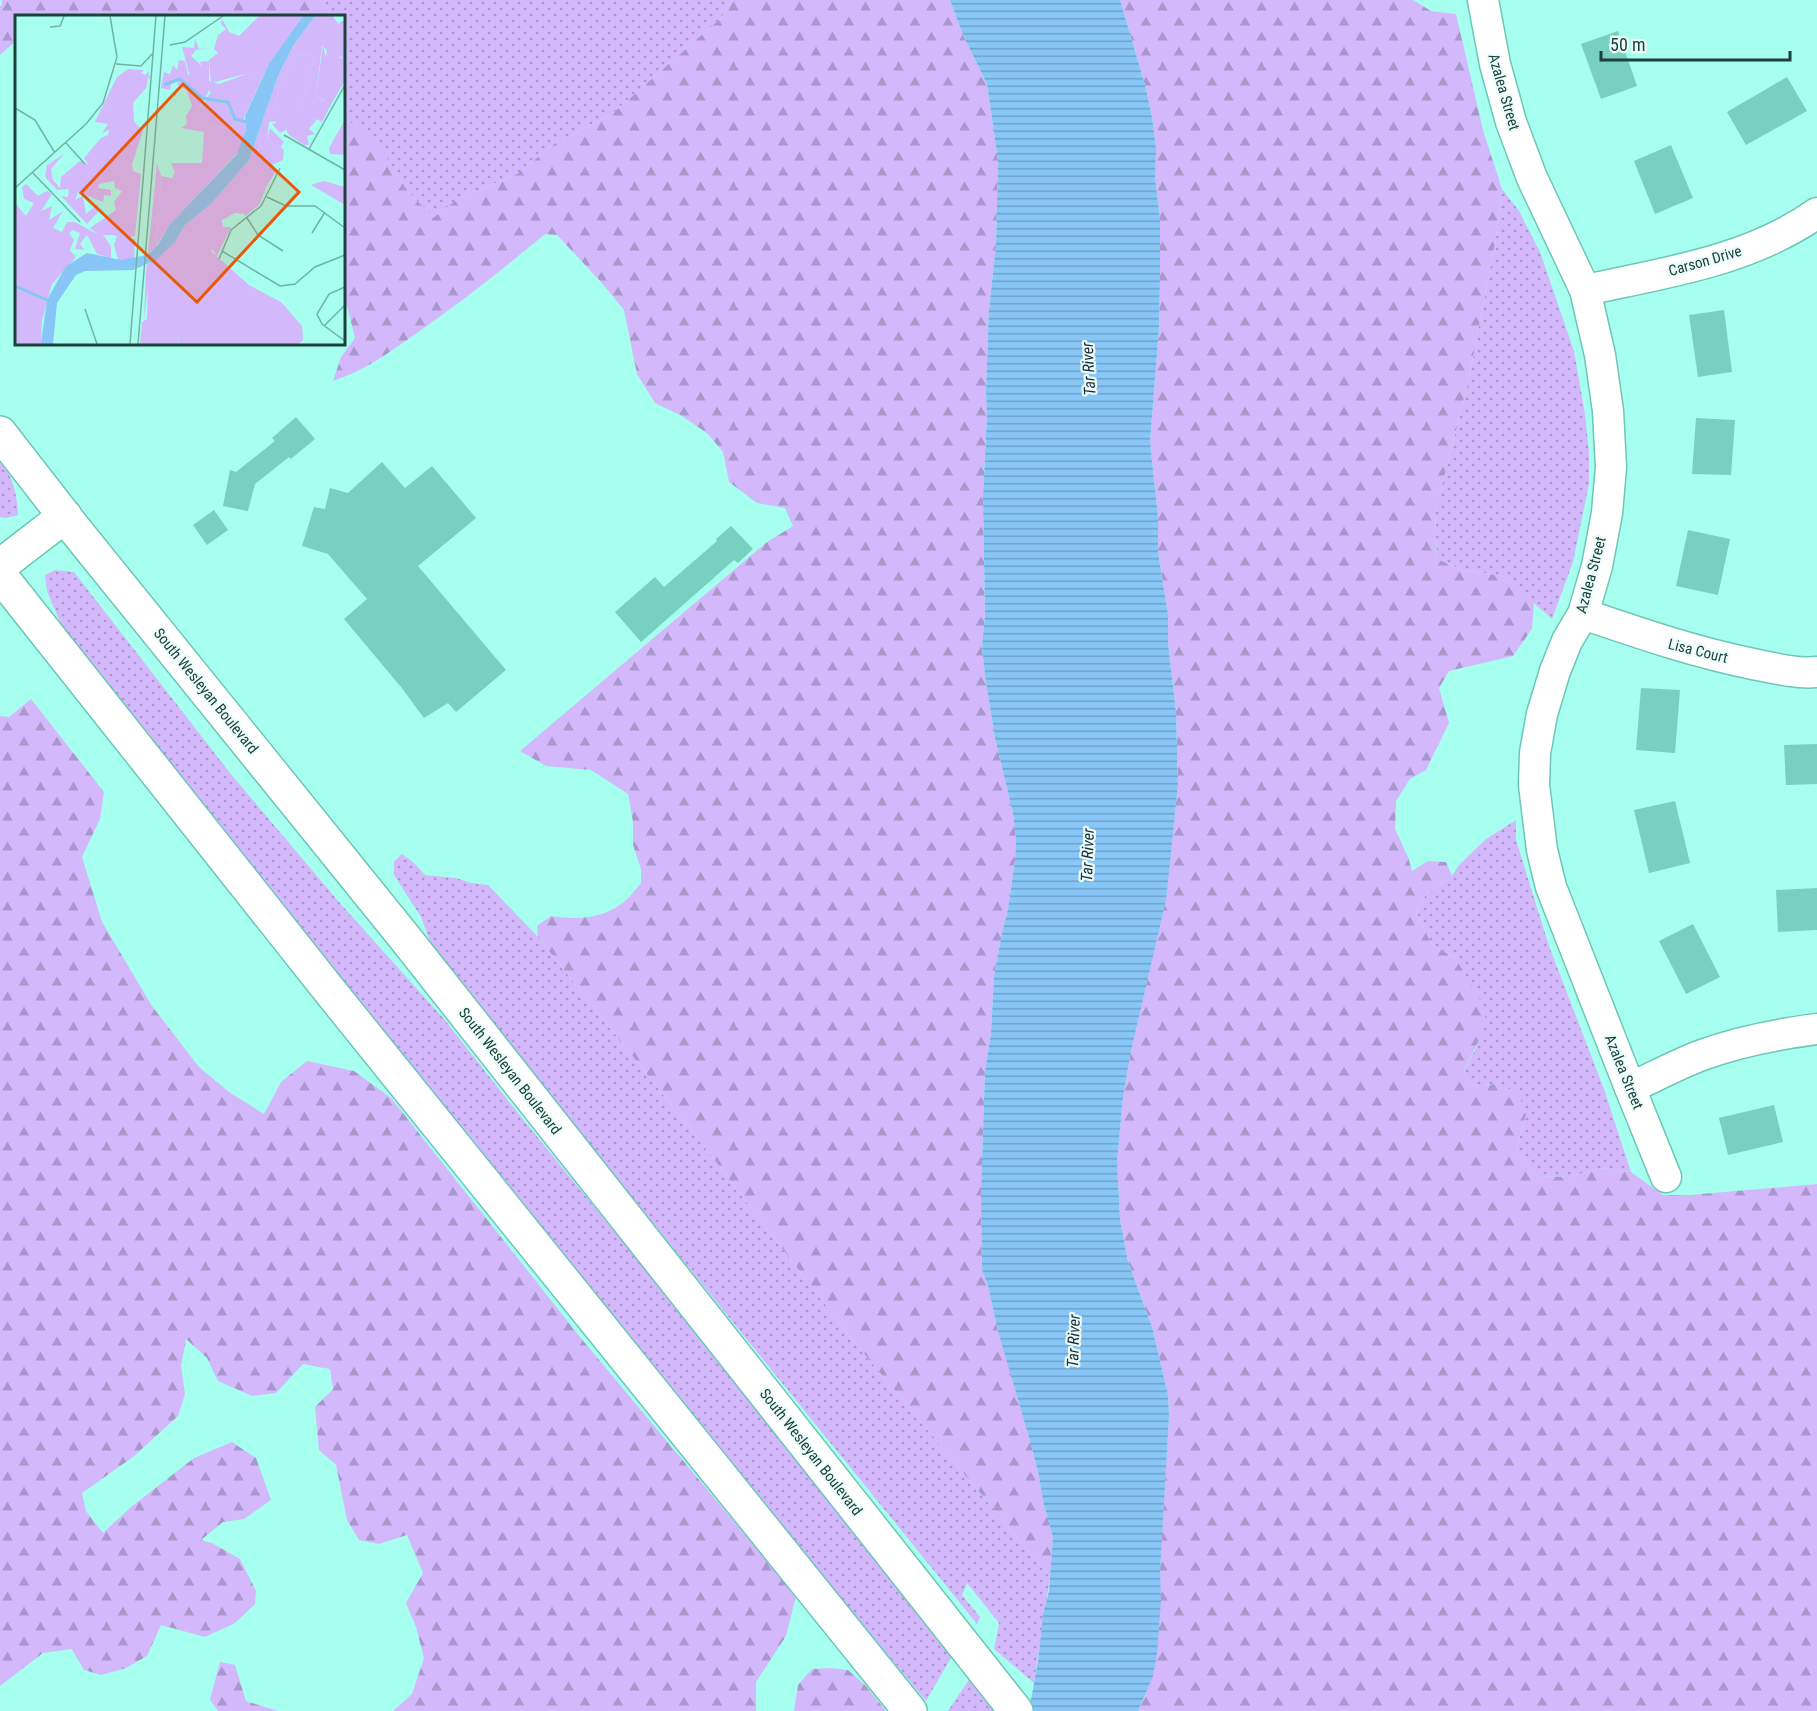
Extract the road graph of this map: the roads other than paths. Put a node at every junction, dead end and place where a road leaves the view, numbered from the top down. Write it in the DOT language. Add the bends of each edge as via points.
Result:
graph roads {
  1 [pos="1482,0"];
  2 [pos="1817,213"];
  3 [pos="1585,290"];
  4 [pos="0,433"];
  5 [pos="65,516"];
  6 [pos="0,566"];
  7 [pos="0,574"];
  8 [pos="1583,614"];
  9 [pos="1817,672"];
  10 [pos="1817,1029"];
  11 [pos="1630,1088"];
  12 [pos="1666,1177"];
  13 [pos="910,1711"];
  14 [pos="1016,1711"];
  1 -- 3 [label="street, Azalea Street" via="1511,122 1536,187"];
  2 -- 3 [label="street, Carson Drive" via="1772,239 1724,259"];
  3 -- 8 [label="street, Azalea Street" via="1602,366 1611,467 1598,566"];
  4 -- 5 [label="highway, South Wesleyan Boulevard"];
  5 -- 6 [label="highway"];
  5 -- 14 [label="highway, South Wesleyan Boulevard" via="413,948"];
  7 -- 13 [label="highway" via="328,990"];
  8 -- 9 [label="street, Lisa Court" via="1723,658"];
  8 -- 11 [label="street, Azalea Street" via="1567,641 1542,714 1534,785 1551,886"];
  10 -- 11 [label="street" via="1721,1049"];
  11 -- 12 [label="street, Azalea Street"];
}
